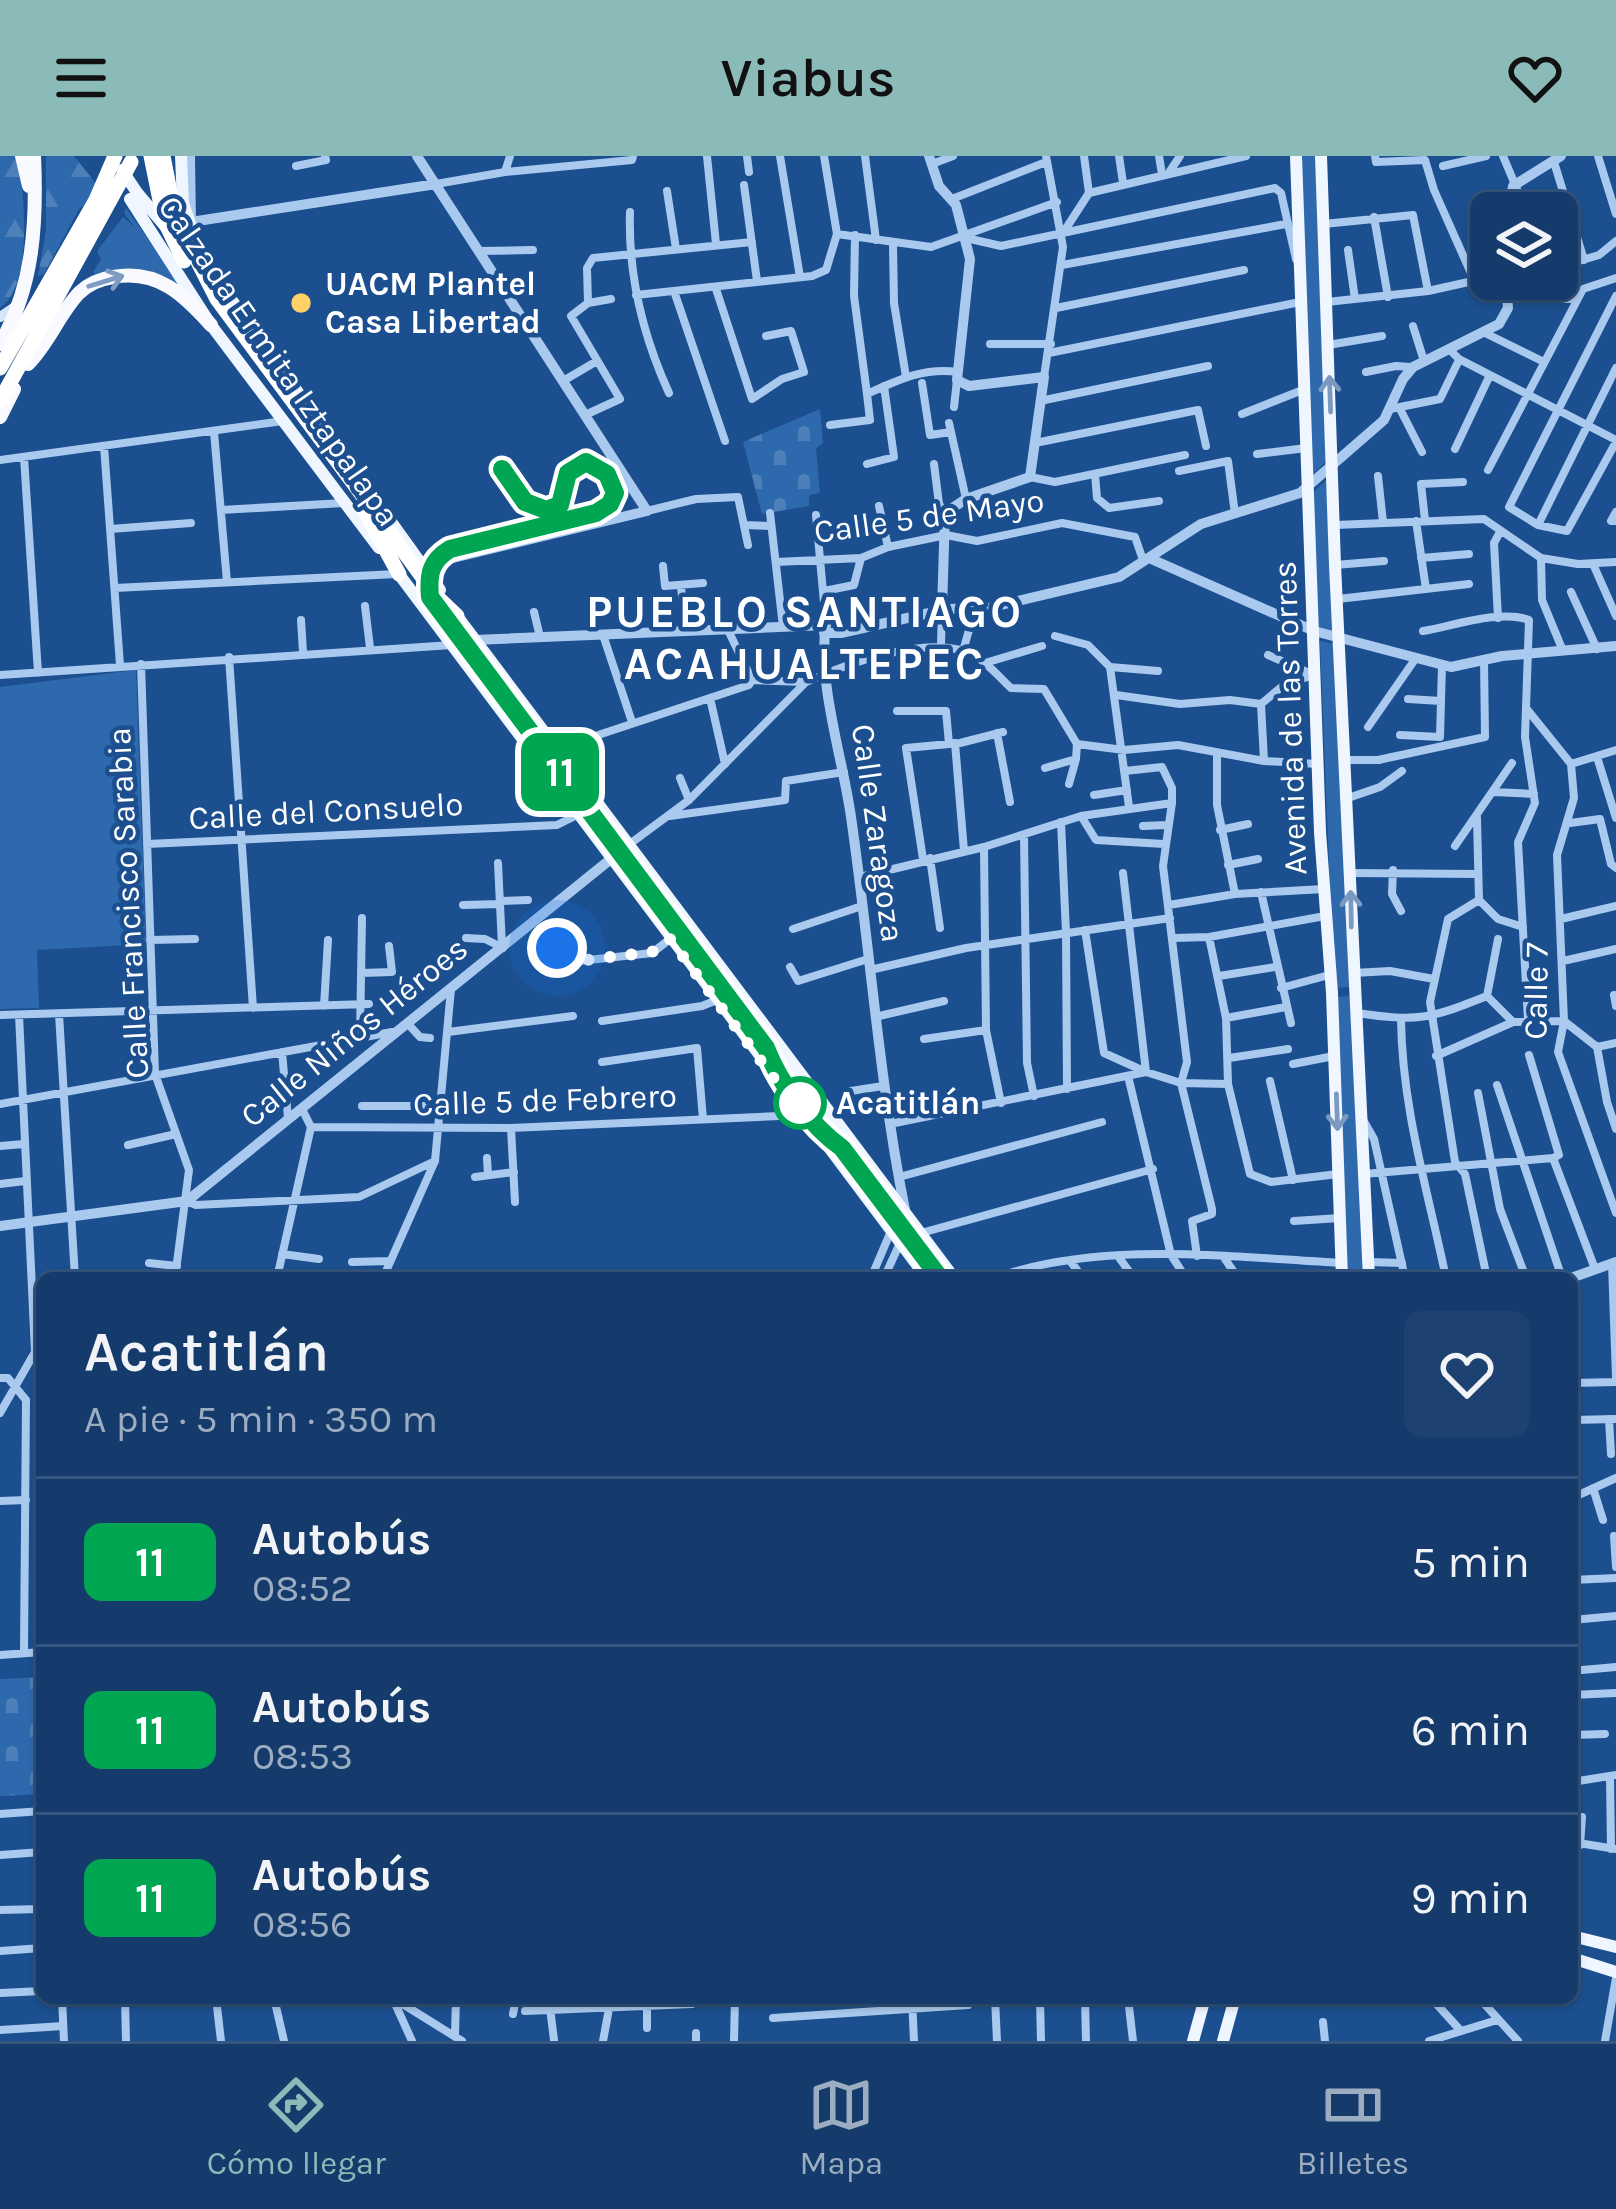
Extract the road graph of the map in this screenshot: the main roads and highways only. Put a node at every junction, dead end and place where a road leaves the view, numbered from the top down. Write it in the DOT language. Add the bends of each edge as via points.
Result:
graph roads {
  1 [pos="22,156"];
  2 [pos="34,156"];
  3 [pos="133,156"];
  4 [pos="151,156"];
  5 [pos="163,156"];
  6 [pos="185,156"];
  7 [pos="1296,156"];
  8 [pos="1321,156"];
  9 [pos="107,160"];
  10 [pos="134,196"];
  11 [pos="35,215"];
  12 [pos="48,280"];
  13 [pos="216,280"];
  14 [pos="25,285"];
  15 [pos="21,302"];
  16 [pos="234,304"];
  17 [pos="0,317"];
  18 [pos="208,320"];
  19 [pos="0,344"];
  20 [pos="0,354"];
  21 [pos="28,364"];
  22 [pos="0,368"];
  23 [pos="0,400"];
  24 [pos="0,417"];
  25 [pos="399,574"];
  26 [pos="457,616"];
  27 [pos="1354,991"];
  28 [pos="1332,993"];
  29 [pos="864,1155"];
  30 [pos="843,1170"];
  31 [pos="922,1272"];
  32 [pos="949,1272"];
  33 [pos="1342,1272"];
  34 [pos="1369,1272"];
  35 [pos="1578,1938"];
  36 [pos="1616,1947"];
  37 [pos="1578,1960"];
  38 [pos="1616,1975"];
  39 [pos="1203,2004"];
  40 [pos="1224,2004"];
  41 [pos="1233,2004"];
  42 [pos="1230,2015"];
  43 [pos="1193,2041"];
  44 [pos="1223,2041"];
  1 -- 11 [label="highway"];
  2 -- 11 [label="highway"];
  3 -- 12 [label="highway"];
  3 -- 21 [label="highway" via="101,200"];
  3 -- 23 [label="highway, bridge"];
  4 -- 25 [label="highway, bridge" via="164,220 197,284 364,510"];
  5 -- 26 [label="highway, bridge" via="176,218 217,299"];
  6 -- 13 [label="main road, Calzada Ermita Iztapalapa" via="181,187"];
  7 -- 28 [label="main road, Avenida de las Torres"];
  27 -- 8 [label="main road, Avenida de las Torres, one-way"];
  9 -- 10 [label="main road, Calzada Ermita Iztapalapa, bridge"];
  9 -- 22 [label="highway, bridge"];
  10 -- 13 [label="main road"];
  10 -- 18 [label="main road, Calzada Ermita Iztapalapa"];
  11 -- 14 [label="highway"];
  12 -- 14 [label="highway"];
  12 -- 20 [label="highway"];
  13 -- 16 [label="main road, Calzada Ermita Iztapalapa"];
  14 -- 15 [label="highway"];
  15 -- 17 [label="main road"];
  15 -- 19 [label="highway"];
  16 -- 18 [label="main road" via="211,297"];
  16 -- 26 [label="main road, Calzada Ermita Iztapalapa"];
  21 -- 18 [label="highway, one-way" via="76,296 107,278 165,283"];
  18 -- 25 [label="main road, Calzada Ermita Iztapalapa"];
  21 -- 24 [label="highway"];
  25 -- 30 [label="main road, Calzada Ermita Iztapalapa" via="664,944 717,1000"];
  26 -- 29 [label="main road, Calzada Ermita Iztapalapa"];
  27 -- 28 [label="main road"];
  27 -- 34 [label="main road, Avenida de las Torres"];
  28 -- 33 [label="main road, Avenida de las Torres, one-way"];
  29 -- 30 [label="main road"];
  29 -- 32 [label="main road, Calzada Ermita Iztapalapa"];
  30 -- 31 [label="main road, Calzada Ermita Iztapalapa"];
  35 -- 36 [label="main road"];
  37 -- 38 [label="main road"];
  39 -- 43 [label="main road"];
  40 -- 42 [label="main road"];
  41 -- 42 [label="main road"];
  42 -- 44 [label="main road"];
}
